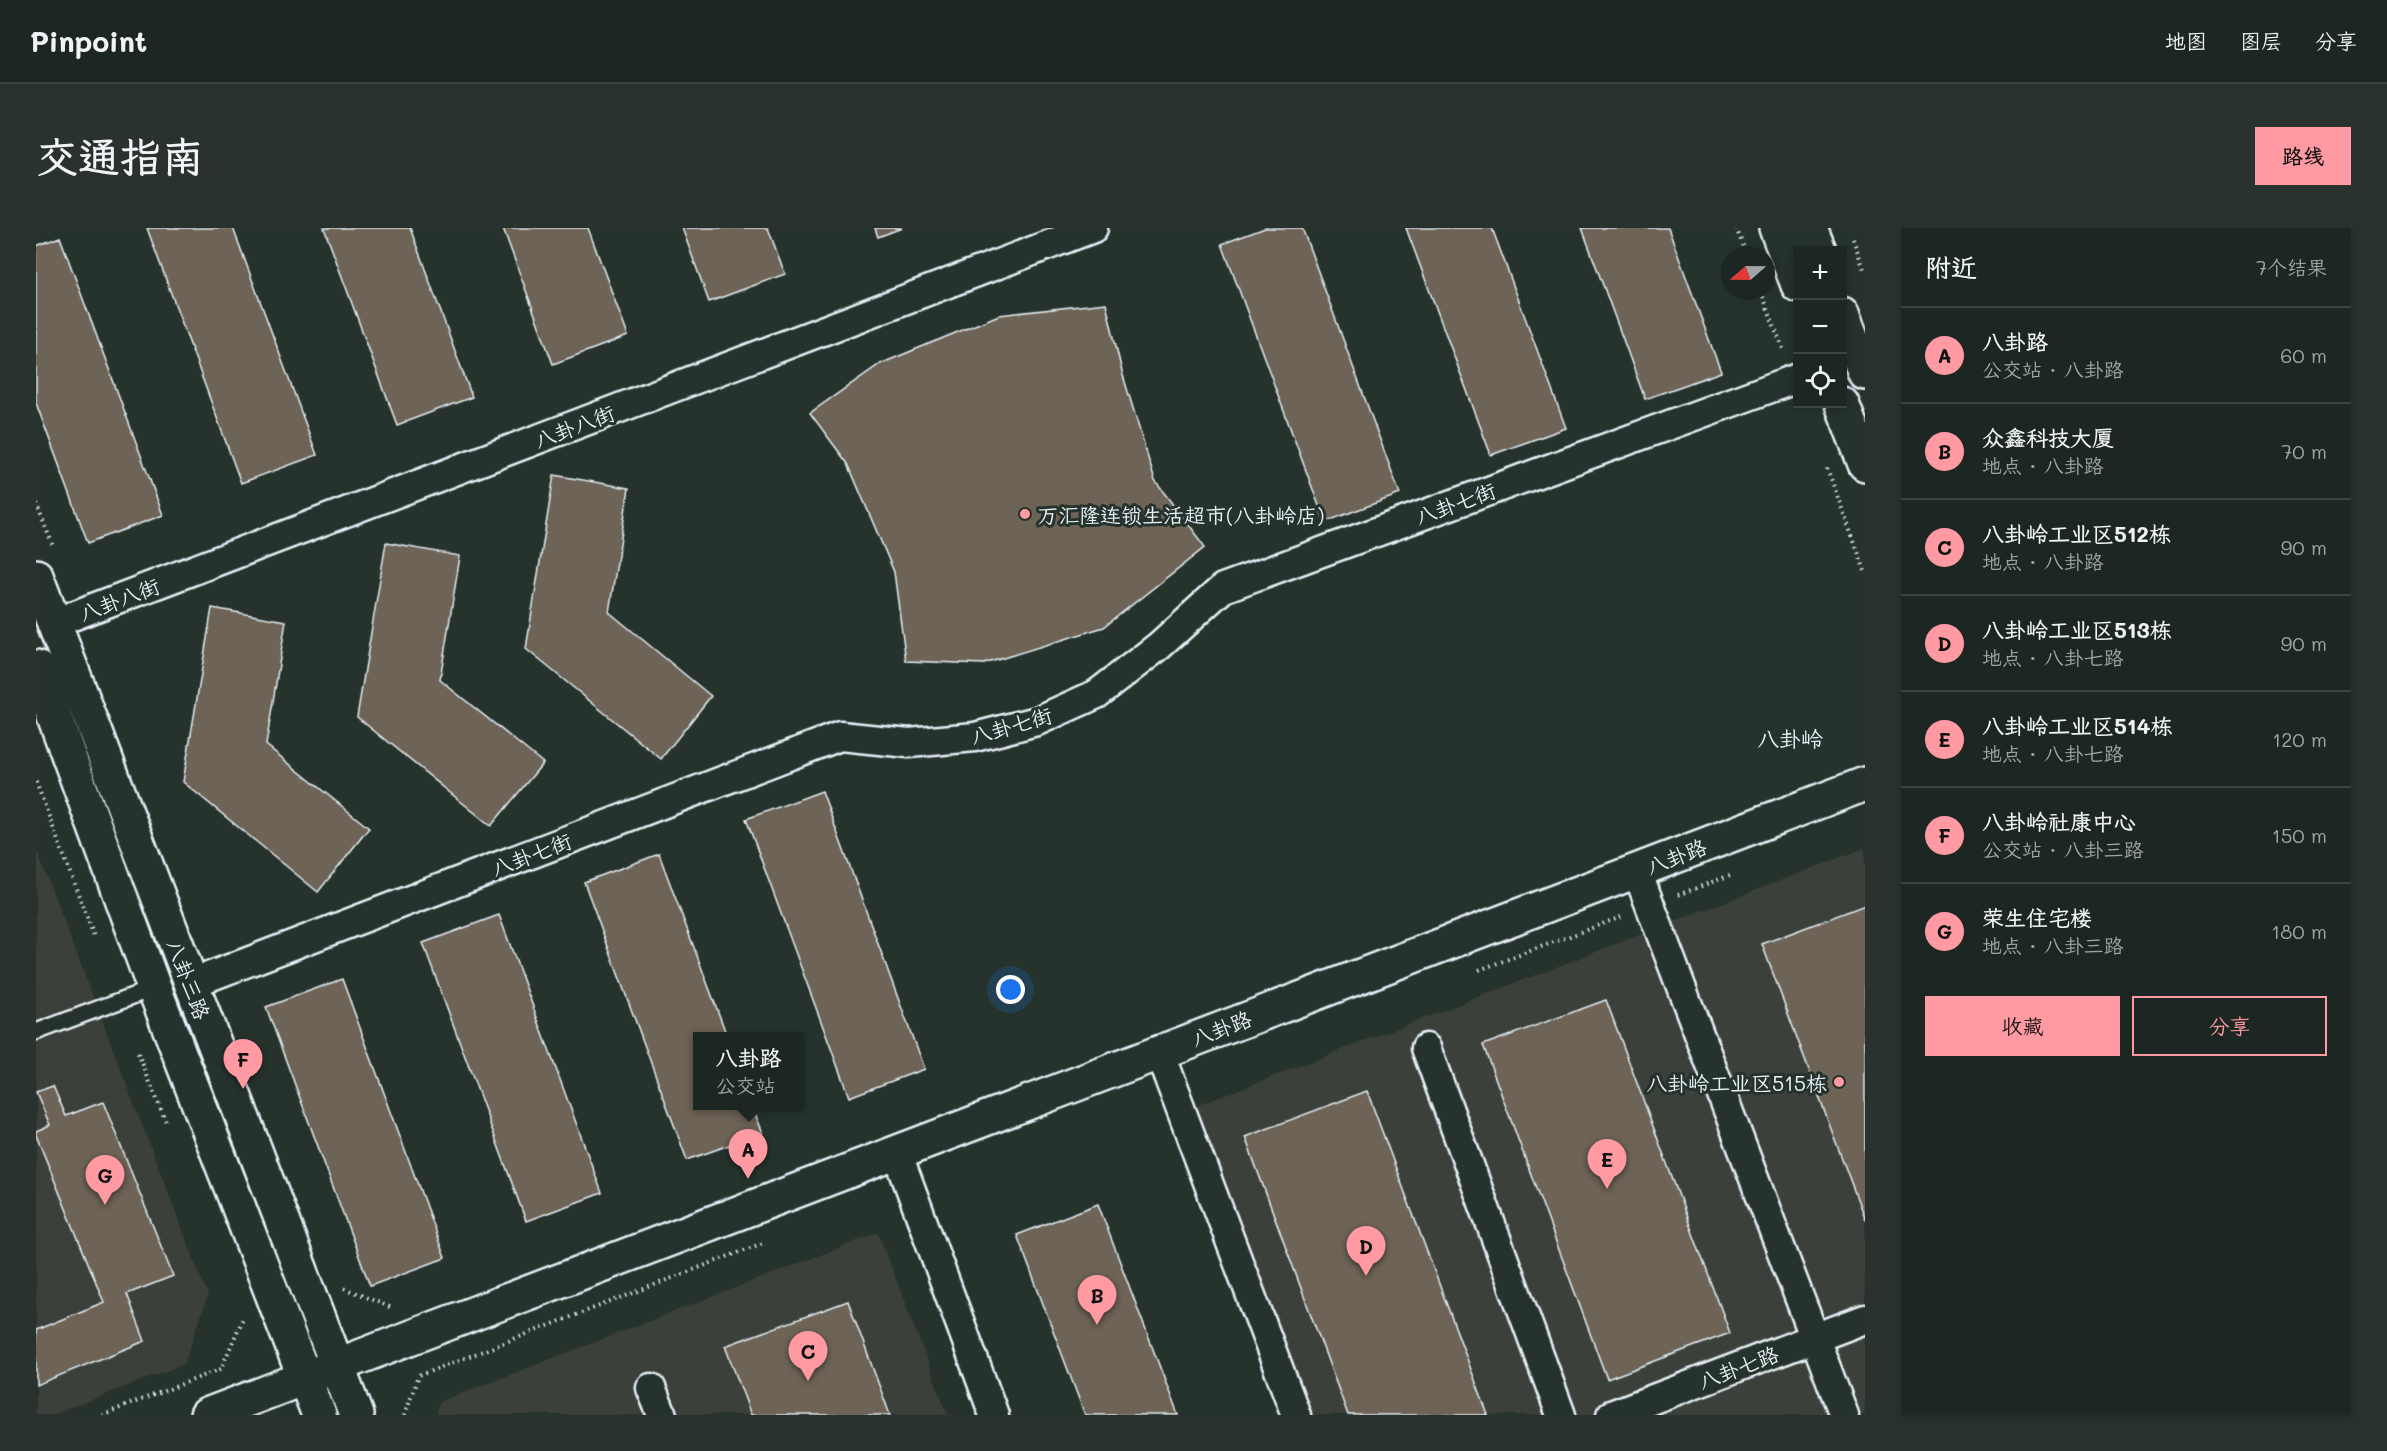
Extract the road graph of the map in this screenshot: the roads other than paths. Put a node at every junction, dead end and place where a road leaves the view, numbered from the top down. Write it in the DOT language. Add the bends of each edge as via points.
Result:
graph roads {
  1 [pos="1093,228"];
  2 [pos="1776,228"];
  3 [pos="1810,228"];
  4 [pos="1817,246"];
  5 [pos="1793,274"];
  6 [pos="1847,327"];
  7 [pos="1791,366"];
  8 [pos="1865,373"];
  9 [pos="1844,408"];
  10 [pos="1865,464"];
  11 [pos="48,567"];
  12 [pos="54,624"];
  13 [pos="36,667"];
  14 [pos="1865,784"];
  15 [pos="1637,871"];
  16 [pos="190,984"];
  17 [pos="154,988"];
  18 [pos="36,1032"];
  19 [pos="1426,1048"];
  20 [pos="1160,1052"];
  21 [pos="897,1152"];
  22 [pos="1865,1319"];
  23 [pos="1814,1339"];
  24 [pos="336,1365"];
  25 [pos="304,1378"];
  26 [pos="651,1388"];
  27 [pos="207,1415"];
  28 [pos="319,1415"];
  29 [pos="356,1415"];
  30 [pos="662,1415"];
  31 [pos="994,1415"];
  32 [pos="1296,1415"];
  33 [pos="1562,1415"];
  34 [pos="1611,1415"];
  35 [pos="1844,1415"];
  1 -- 12 [label="street, 八卦八街"];
  2 -- 5 [label="street"];
  3 -- 4 [label="street"];
  6 -- 8 [label="street"];
  7 -- 16 [label="street, 八卦七街" via="1223,588 1159,646 1097,694 1037,722 975,737 909,743 840,736"];
  9 -- 10 [label="street"];
  11 -- 12 [label="street, 八卦三路"];
  12 -- 16 [label="street, 八卦三路"];
  13 -- 17 [label="street, 八卦三路"];
  14 -- 15 [label="street, 八卦路"];
  15 -- 20 [label="street, 八卦路"];
  15 -- 23 [label="street"];
  16 -- 24 [label="street, 八卦三路"];
  17 -- 18 [label="lane"];
  17 -- 25 [label="street, 八卦三路"];
  19 -- 33 [label="street"];
  20 -- 21 [label="street, 八卦路"];
  20 -- 32 [label="street"];
  21 -- 24 [label="street, 八卦路"];
  21 -- 31 [label="street"];
  22 -- 23 [label="street, 八卦七路"];
  23 -- 34 [label="street, 八卦七路"];
  23 -- 35 [label="street"];
  24 -- 25 [label="street, 八卦路"];
  24 -- 29 [label="street, 八卦三路"];
  25 -- 27 [label="street, 八卦路"];
  25 -- 28 [label="street, 八卦三路"];
  26 -- 30 [label="street"];
}
